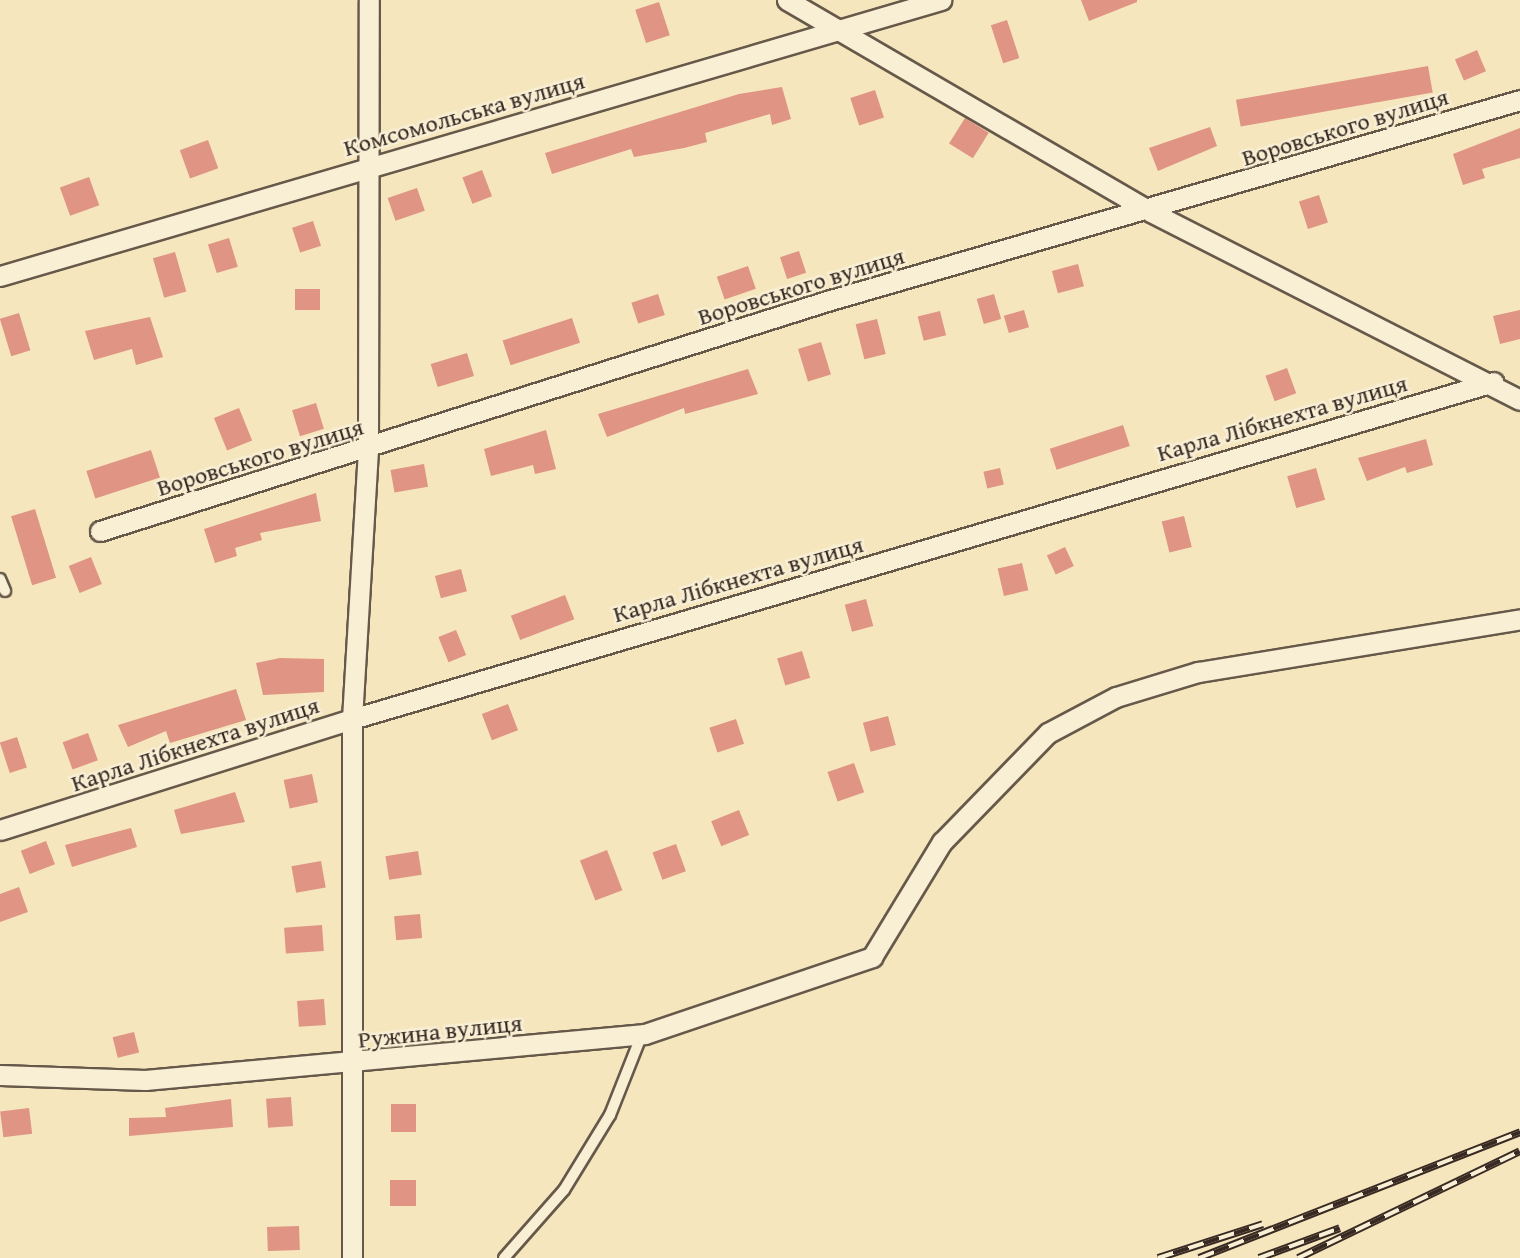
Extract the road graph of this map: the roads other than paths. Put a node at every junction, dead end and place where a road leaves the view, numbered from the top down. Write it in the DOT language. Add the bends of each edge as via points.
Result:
graph roads {
  1 [pos="369,0"];
  2 [pos="788,0"];
  3 [pos="941,0"];
  4 [pos="844,28"];
  5 [pos="1520,100"];
  6 [pos="367,168"];
  7 [pos="1152,212"];
  8 [pos="0,276"];
  9 [pos="1493,382"];
  10 [pos="1520,400"];
  11 [pos="368,450"];
  12 [pos="100,531"];
  13 [pos="0,579"];
  14 [pos="5,591"];
  15 [pos="1520,619"];
  16 [pos="352,719"];
  17 [pos="0,830"];
  18 [pos="642,1034"];
  19 [pos="353,1065"];
  20 [pos="0,1075"];
  21 [pos="352,1258"];
  22 [pos="505,1258"];
  1 -- 6 [label="street"];
  2 -- 4 [label="street"];
  3 -- 4 [label="street, Комсомольська вулиця"];
  4 -- 6 [label="street, Комсомольська вулиця"];
  4 -- 7 [label="street"];
  5 -- 7 [label="street, Воровського вулиця"];
  6 -- 8 [label="street, Комсомольська вулиця"];
  6 -- 11 [label="street"];
  7 -- 9 [label="street"];
  7 -- 11 [label="street, Воровського вулиця" via="827,301"];
  9 -- 10 [label="street"];
  9 -- 16 [label="street, Карла Лібкнехта вулиця"];
  11 -- 12 [label="street, Воровського вулиця"];
  11 -- 16 [label="street"];
  13 -- 14 [label="lane"];
  15 -- 18 [label="street, Ружина вулиця" via="1198,672 1116,697 1048,733 942,842 872,957"];
  16 -- 17 [label="street, Карла Лібкнехта вулиця"];
  16 -- 19 [label="street"];
  18 -- 19 [label="street, Ружина вулиця"];
  18 -- 22 [label="lane" via="610,1115 564,1190"];
  19 -- 20 [label="street, Ружина вулиця" via="145,1080"];
  19 -- 21 [label="street"];
}
